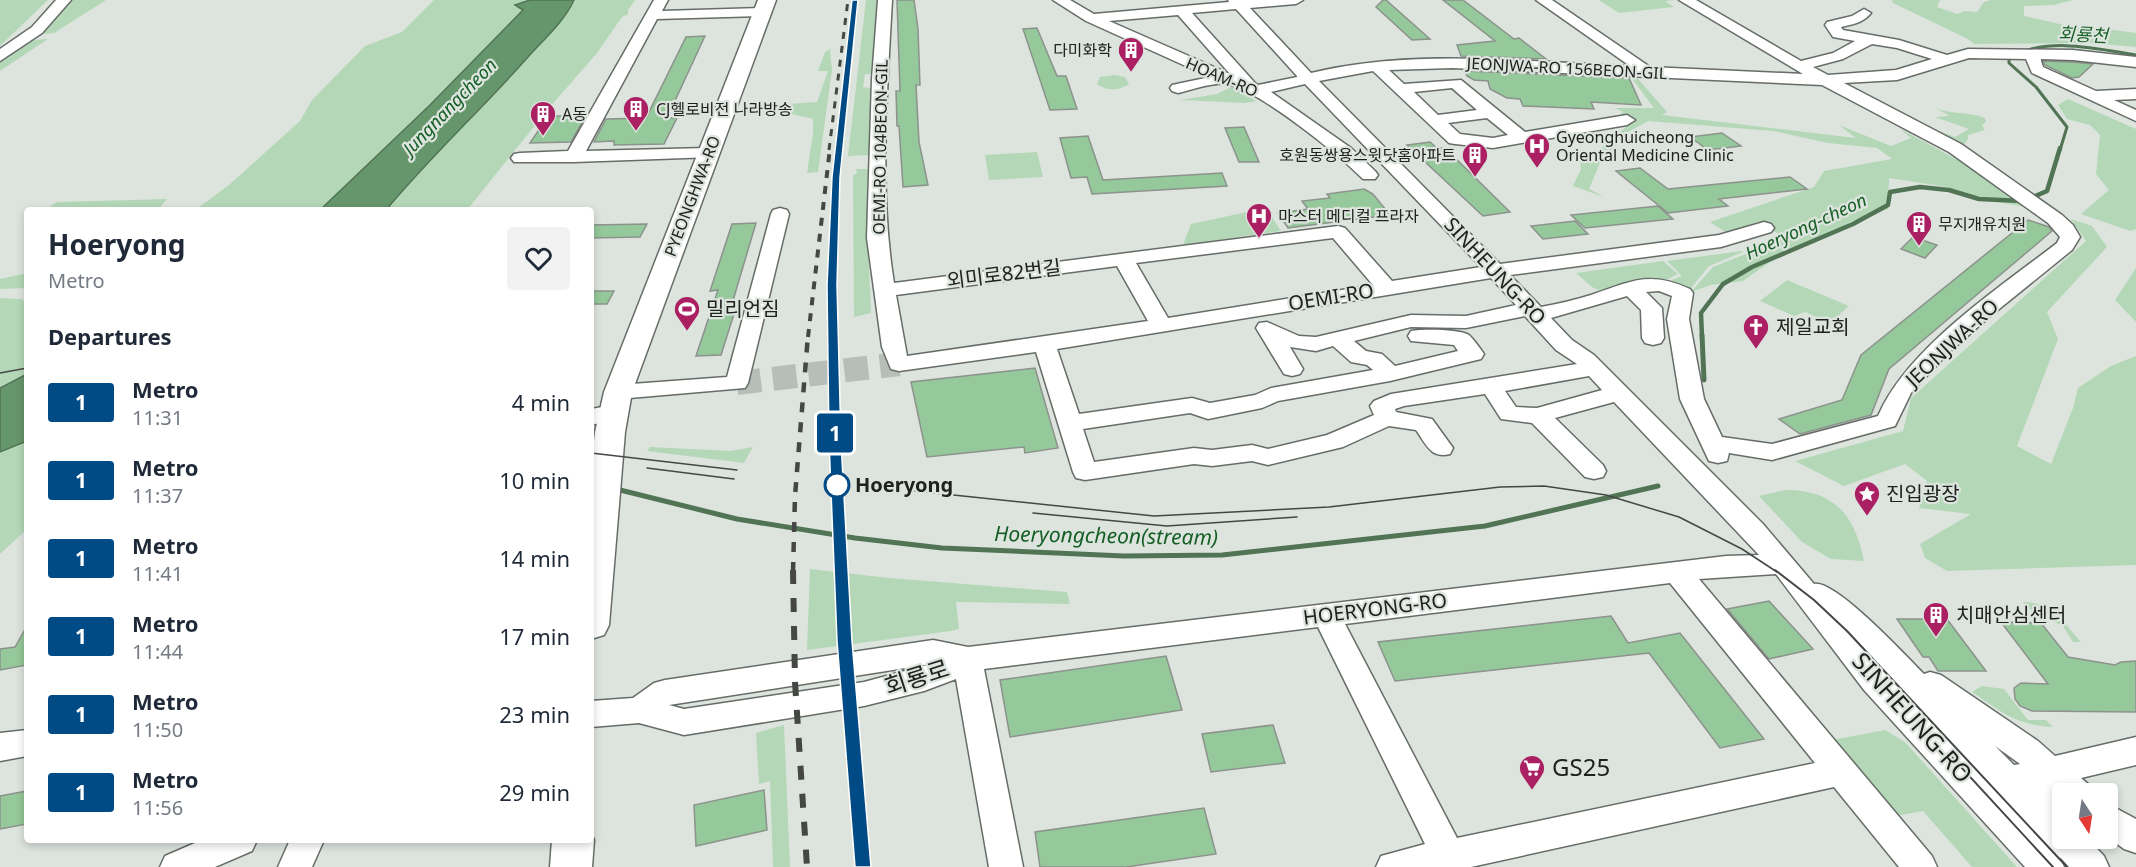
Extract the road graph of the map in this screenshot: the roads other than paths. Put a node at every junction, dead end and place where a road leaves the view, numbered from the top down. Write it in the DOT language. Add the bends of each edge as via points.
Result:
graph roads {
  1 [pos="64,0"];
  2 [pos="661,0"];
  3 [pos="885,0"];
  4 [pos="1060,0"];
  5 [pos="1296,0"];
  6 [pos="1543,0"];
  7 [pos="1686,0"];
  8 [pos="1238,3"];
  9 [pos="764,6"];
  10 [pos="1181,10"];
  11 [pos="1864,13"];
  12 [pos="654,15"];
  13 [pos="1091,18"];
  14 [pos="1881,36"];
  15 [pos="2035,55"];
  16 [pos="0,56"];
  17 [pos="1946,59"];
  18 [pos="2136,62"];
  19 [pos="1376,66"];
  20 [pos="1799,66"];
  21 [pos="2136,69"];
  22 [pos="1646,72"];
  23 [pos="2104,73"];
  24 [pos="1227,78"];
  25 [pos="1310,80"];
  26 [pos="1826,80"];
  27 [pos="1178,88"];
  28 [pos="1254,89"];
  29 [pos="1399,89"];
  30 [pos="2136,94"];
  31 [pos="2092,96"];
  32 [pos="1490,112"];
  33 [pos="2136,116"];
  34 [pos="1434,120"];
  35 [pos="1627,120"];
  36 [pos="1521,138"];
  37 [pos="707,153"];
  38 [pos="574,157"];
  39 [pos="520,158"];
  40 [pos="1369,175"];
  41 [pos="780,214"];
  42 [pos="1764,228"];
  43 [pos="1123,259"];
  44 [pos="1495,271"];
  45 [pos="1629,287"];
  46 [pos="1387,288"];
  47 [pos="886,290"];
  48 [pos="1249,309"];
  49 [pos="1532,312"];
  50 [pos="1401,323"];
  51 [pos="1161,324"];
  52 [pos="1272,333"];
  53 [pos="1653,338"];
  54 [pos="1340,340"];
  55 [pos="1045,344"];
  56 [pos="1469,354"];
  57 [pos="898,364"];
  58 [pos="1593,368"];
  59 [pos="1292,369"];
  60 [pos="1390,374"];
  61 [pos="1494,386"];
  62 [pos="1618,394"];
  63 [pos="608,413"];
  64 [pos="1538,416"];
  65 [pos="1387,418"];
  66 [pos="1070,423"];
  67 [pos="1440,448"];
  68 [pos="1594,471"];
  69 [pos="595,536"];
  70 [pos="594,558"];
  71 [pos="1783,564"];
  72 [pos="1677,572"];
  73 [pos="1326,614"];
  74 [pos="1858,626"];
  75 [pos="968,659"];
  76 [pos="864,694"];
  77 [pos="639,711"];
  78 [pos="976,713"];
  79 [pos="594,714"];
  80 [pos="2009,739"];
  81 [pos="24,743"];
  82 [pos="0,747"];
  83 [pos="2136,751"];
  84 [pos="2082,762"];
  85 [pos="1841,771"];
  86 [pos="2008,781"];
  87 [pos="2055,783"];
  88 [pos="2057,783"];
  89 [pos="2052,784"];
  90 [pos="1975,788"];
  91 [pos="2052,824"];
  92 [pos="2118,826"];
  93 [pos="2118,836"];
  94 [pos="2136,838"];
  95 [pos="233,843"];
  96 [pos="306,843"];
  97 [pos="573,843"];
  98 [pos="2136,843"];
  99 [pos="1451,861"];
  100 [pos="177,867"];
  101 [pos="295,867"];
  102 [pos="571,867"];
  103 [pos="1006,867"];
  104 [pos="1393,867"];
  105 [pos="1920,867"];
  106 [pos="2048,867"];
  1 -- 16 [label="street" via="37,30"];
  2 -- 12 [label="street"];
  3 -- 47 [label="street, OEMI-RO 104BEON-GIL" via="877,238"];
  4 -- 13 [label="street, HOAM-RO"];
  5 -- 8 [label="street"];
  6 -- 22 [label="street"];
  7 -- 20 [label="street"];
  8 -- 10 [label="street"];
  8 -- 25 [label="street, SINHEUNG-RO"];
  9 -- 12 [label="street"];
  9 -- 37 [label="main road, PYEONGHWA-RO"];
  10 -- 13 [label="street"];
  10 -- 28 [label="street"];
  11 -- 14 [label="street" via="1857,19 1832,25 1838,34"];
  12 -- 38 [label="street"];
  13 -- 24 [label="street, HOAM-RO"];
  14 -- 17 [label="street"];
  14 -- 20 [label="street" via="1838,56"];
  15 -- 17 [label="street, JEONJWA-RO 156BEON-GIL" via="1968,53"];
  15 -- 18 [label="street, JEONJWA-RO 156BEON-GIL"];
  15 -- 31 [label="street" via="2037,70"];
  17 -- 26 [label="street, JEONJWA-RO 156BEON-GIL" via="1897,75"];
  19 -- 22 [label="street, JEONJWA-RO 156BEON-GIL" via="1452,63"];
  19 -- 25 [label="street, JEONJWA-RO 156BEON-GIL"];
  19 -- 29 [label="street"];
  20 -- 26 [label="street"];
  21 -- 23 [label="street"];
  22 -- 26 [label="street, JEONJWA-RO 156BEON-GIL"];
  24 -- 27 [label="street"];
  24 -- 28 [label="street, HOAM-RO"];
  25 -- 28 [label="street, JEONJWA-RO 156BEON-GIL"];
  25 -- 44 [label="street, SINHEUNG-RO"];
  26 -- 45 [label="street, JEONJWA-RO" via="1955,148 2016,189 2067,229 2070,237 2065,246 1944,347 1902,390 1887,421 1772,452 1722,449 1692,399 1678,319 1683,293 1649,283"];
  28 -- 40 [label="street, HOAM-RO" via="1345,152"];
  29 -- 32 [label="street" via="1450,82"];
  29 -- 34 [label="street"];
  30 -- 31 [label="street"];
  31 -- 33 [label="street"];
  32 -- 34 [label="street"];
  32 -- 36 [label="street"];
  34 -- 36 [label="street" via="1455,139 1493,143"];
  35 -- 36 [label="street"];
  37 -- 38 [label="street"];
  37 -- 63 [label="main road, PYEONGHWA-RO"];
  38 -- 39 [label="street"];
  41 -- 63 [label="street" via="737,383"];
  42 -- 44 [label="street, OEMI-RO" via="1721,241"];
  43 -- 46 [label="street, 외미로82번길" via="1338,232"];
  43 -- 47 [label="street, 외미로82번길"];
  43 -- 51 [label="street"];
  44 -- 46 [label="street, OEMI-RO"];
  44 -- 49 [label="street, SINHEUNG-RO"];
  45 -- 49 [label="street" via="1590,302"];
  45 -- 53 [label="street" via="1651,308"];
  46 -- 48 [label="street, OEMI-RO"];
  47 -- 57 [label="street, OEMI-RO 104BEON-GIL"];
  48 -- 51 [label="street, OEMI-RO"];
  48 -- 52 [label="street"];
  49 -- 50 [label="street" via="1466,322"];
  49 -- 58 [label="street, SINHEUNG-RO"];
  50 -- 54 [label="street"];
  50 -- 56 [label="street" via="1412,335 1460,339 1473,354"];
  51 -- 55 [label="street, OEMI-RO"];
  52 -- 54 [label="street" via="1296,342"];
  52 -- 59 [label="street"];
  54 -- 60 [label="street" via="1359,357 1374,359"];
  55 -- 57 [label="street, OEMI-RO"];
  55 -- 66 [label="street"];
  56 -- 60 [label="street"];
  56 -- 61 [label="street"];
  58 -- 61 [label="street"];
  58 -- 62 [label="street, SINHEUNG-RO"];
  60 -- 66 [label="street" via="1271,395 1262,401 1208,411 1192,405"];
  61 -- 64 [label="street" via="1509,414"];
  61 -- 65 [label="street" via="1399,399 1382,406"];
  62 -- 64 [label="street"];
  62 -- 71 [label="street, SINHEUNG-RO" via="1710,484"];
  63 -- 69 [label="main road, PYEONGHWA-RO"];
  64 -- 68 [label="street"];
  65 -- 66 [label="street" via="1334,441 1268,457 1252,453 1194,456 1085,472"];
  65 -- 67 [label="street" via="1424,424"];
  69 -- 70 [label="main road"];
  71 -- 72 [label="street, HOERYONG-RO"];
  71 -- 74 [label="street, SINHEUNG-RO"];
  71 -- 90 [label="street, SINHEUNG-RO" via="1875,681"];
  72 -- 73 [label="street, HOERYONG-RO"];
  72 -- 85 [label="street"];
  73 -- 75 [label="street, HOERYONG-RO"];
  73 -- 99 [label="street"];
  74 -- 80 [label="street" via="1919,676"];
  74 -- 86 [label="street, SINHEUNG-RO"];
  75 -- 76 [label="street, 회룡로" via="942,672"];
  75 -- 77 [label="street, 회룡로" via="933,652 745,679 665,692"];
  75 -- 78 [label="street"];
  76 -- 77 [label="street, 회룡로" via="684,722"];
  76 -- 78 [label="street" via="948,688 963,694"];
  77 -- 79 [label="street, 회룡로"];
  78 -- 103 [label="street"];
  80 -- 84 [label="street" via="2037,752"];
  80 -- 87 [label="street"];
  81 -- 82 [label="street"];
  83 -- 84 [label="street"];
  84 -- 88 [label="street"];
  85 -- 99 [label="street"];
  85 -- 105 [label="street"];
  86 -- 89 [label="street"];
  86 -- 90 [label="street"];
  86 -- 91 [label="street, SINHEUNG-RO"];
  90 -- 106 [label="street, SINHEUNG-RO"];
  92 -- 94 [label="street"];
  93 -- 98 [label="street"];
  95 -- 100 [label="street"];
  96 -- 101 [label="street"];
  97 -- 102 [label="main road"];
  99 -- 104 [label="street"];
}
